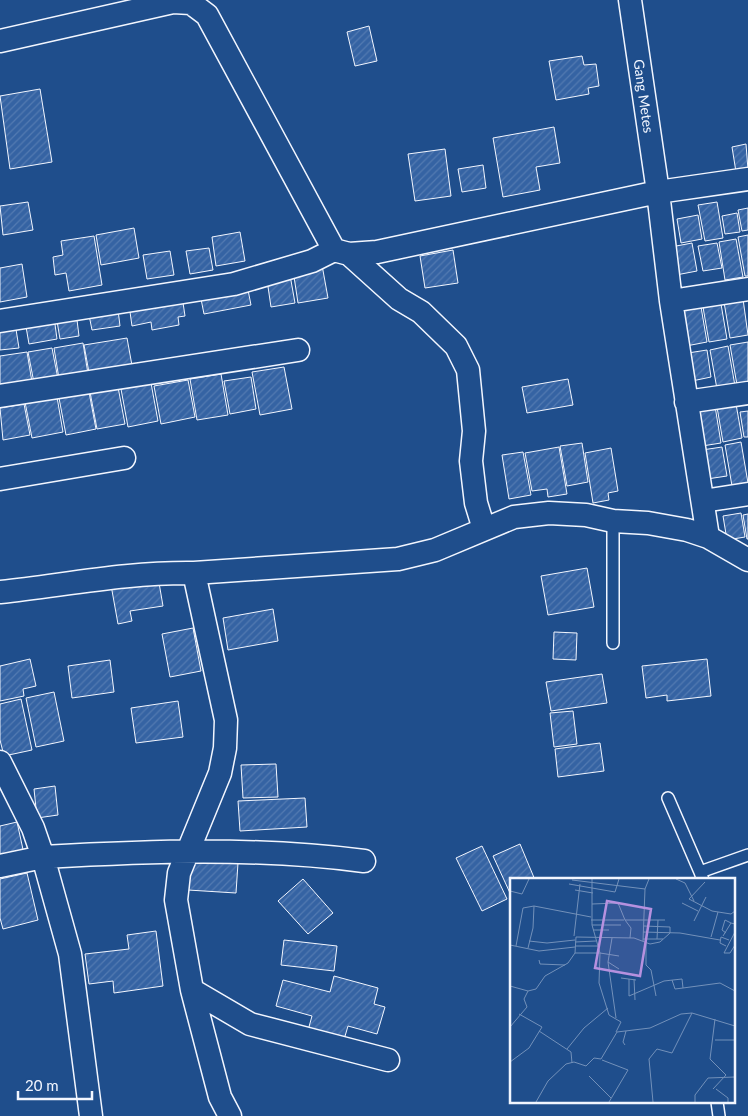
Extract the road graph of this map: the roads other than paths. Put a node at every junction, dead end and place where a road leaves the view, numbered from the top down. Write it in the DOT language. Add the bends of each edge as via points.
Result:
graph roads {
  1 [pos="630,0"];
  2 [pos="191,1"];
  3 [pos="0,41"];
  4 [pos="748,179"];
  5 [pos="658,192"];
  6 [pos="342,252"];
  7 [pos="748,289"];
  8 [pos="671,300"];
  9 [pos="0,321"];
  10 [pos="298,350"];
  11 [pos="748,393"];
  12 [pos="0,396"];
  13 [pos="686,402"];
  14 [pos="124,458"];
  15 [pos="0,479"];
  16 [pos="748,494"];
  17 [pos="703,501"];
  18 [pos="613,521"];
  19 [pos="484,529"];
  20 [pos="708,537"];
  21 [pos="748,560"];
  22 [pos="194,573"];
  23 [pos="0,592"];
  24 [pos="613,643"];
  25 [pos="0,762"];
  26 [pos="668,798"];
  27 [pos="188,851"];
  28 [pos="748,855"];
  29 [pos="43,857"];
  30 [pos="364,861"];
  31 [pos="0,866"];
  32 [pos="701,876"];
  33 [pos="192,990"];
  34 [pos="388,1060"];
  35 [pos="91,1116"];
  36 [pos="230,1116"];
  1 -- 5 [label="street, Gang Metes"];
  2 -- 3 [label="street" via="173,2"];
  2 -- 6 [label="street" via="207,15"];
  4 -- 5 [label="street"];
  5 -- 6 [label="street" via="377,252"];
  5 -- 8 [label="street, Gang Metes"];
  6 -- 9 [label="street" via="234,284"];
  6 -- 19 [label="street" via="399,299 421,312 456,346 468,370 474,432 471,461 476,503"];
  7 -- 8 [label="street"];
  8 -- 13 [label="street, Gang Metes"];
  10 -- 12 [label="street"];
  11 -- 13 [label="street"];
  13 -- 17 [label="street, Gang Metes"];
  14 -- 15 [label="street"];
  16 -- 17 [label="street"];
  17 -- 20 [label="street, Gang Metes"];
  18 -- 19 [label="street" via="586,515 550,513 514,517"];
  18 -- 20 [label="street" via="648,522"];
  18 -- 24 [label="lane"];
  19 -- 22 [label="street" via="435,550 398,559"];
  20 -- 21 [label="street"];
  22 -- 23 [label="street" via="163,572 89,579"];
  22 -- 27 [label="street" via="226,720 220,773"];
  25 -- 29 [label="street" via="33,828"];
  26 -- 32 [label="lane"];
  27 -- 29 [label="street"];
  27 -- 30 [label="street" via="272,851"];
  27 -- 33 [label="street" via="179,873 176,900"];
  28 -- 32 [label="lane"];
  29 -- 31 [label="street"];
  29 -- 35 [label="street" via="70,954"];
  33 -- 34 [label="street" via="250,1024"];
  33 -- 36 [label="street" via="220,1097"];
}
